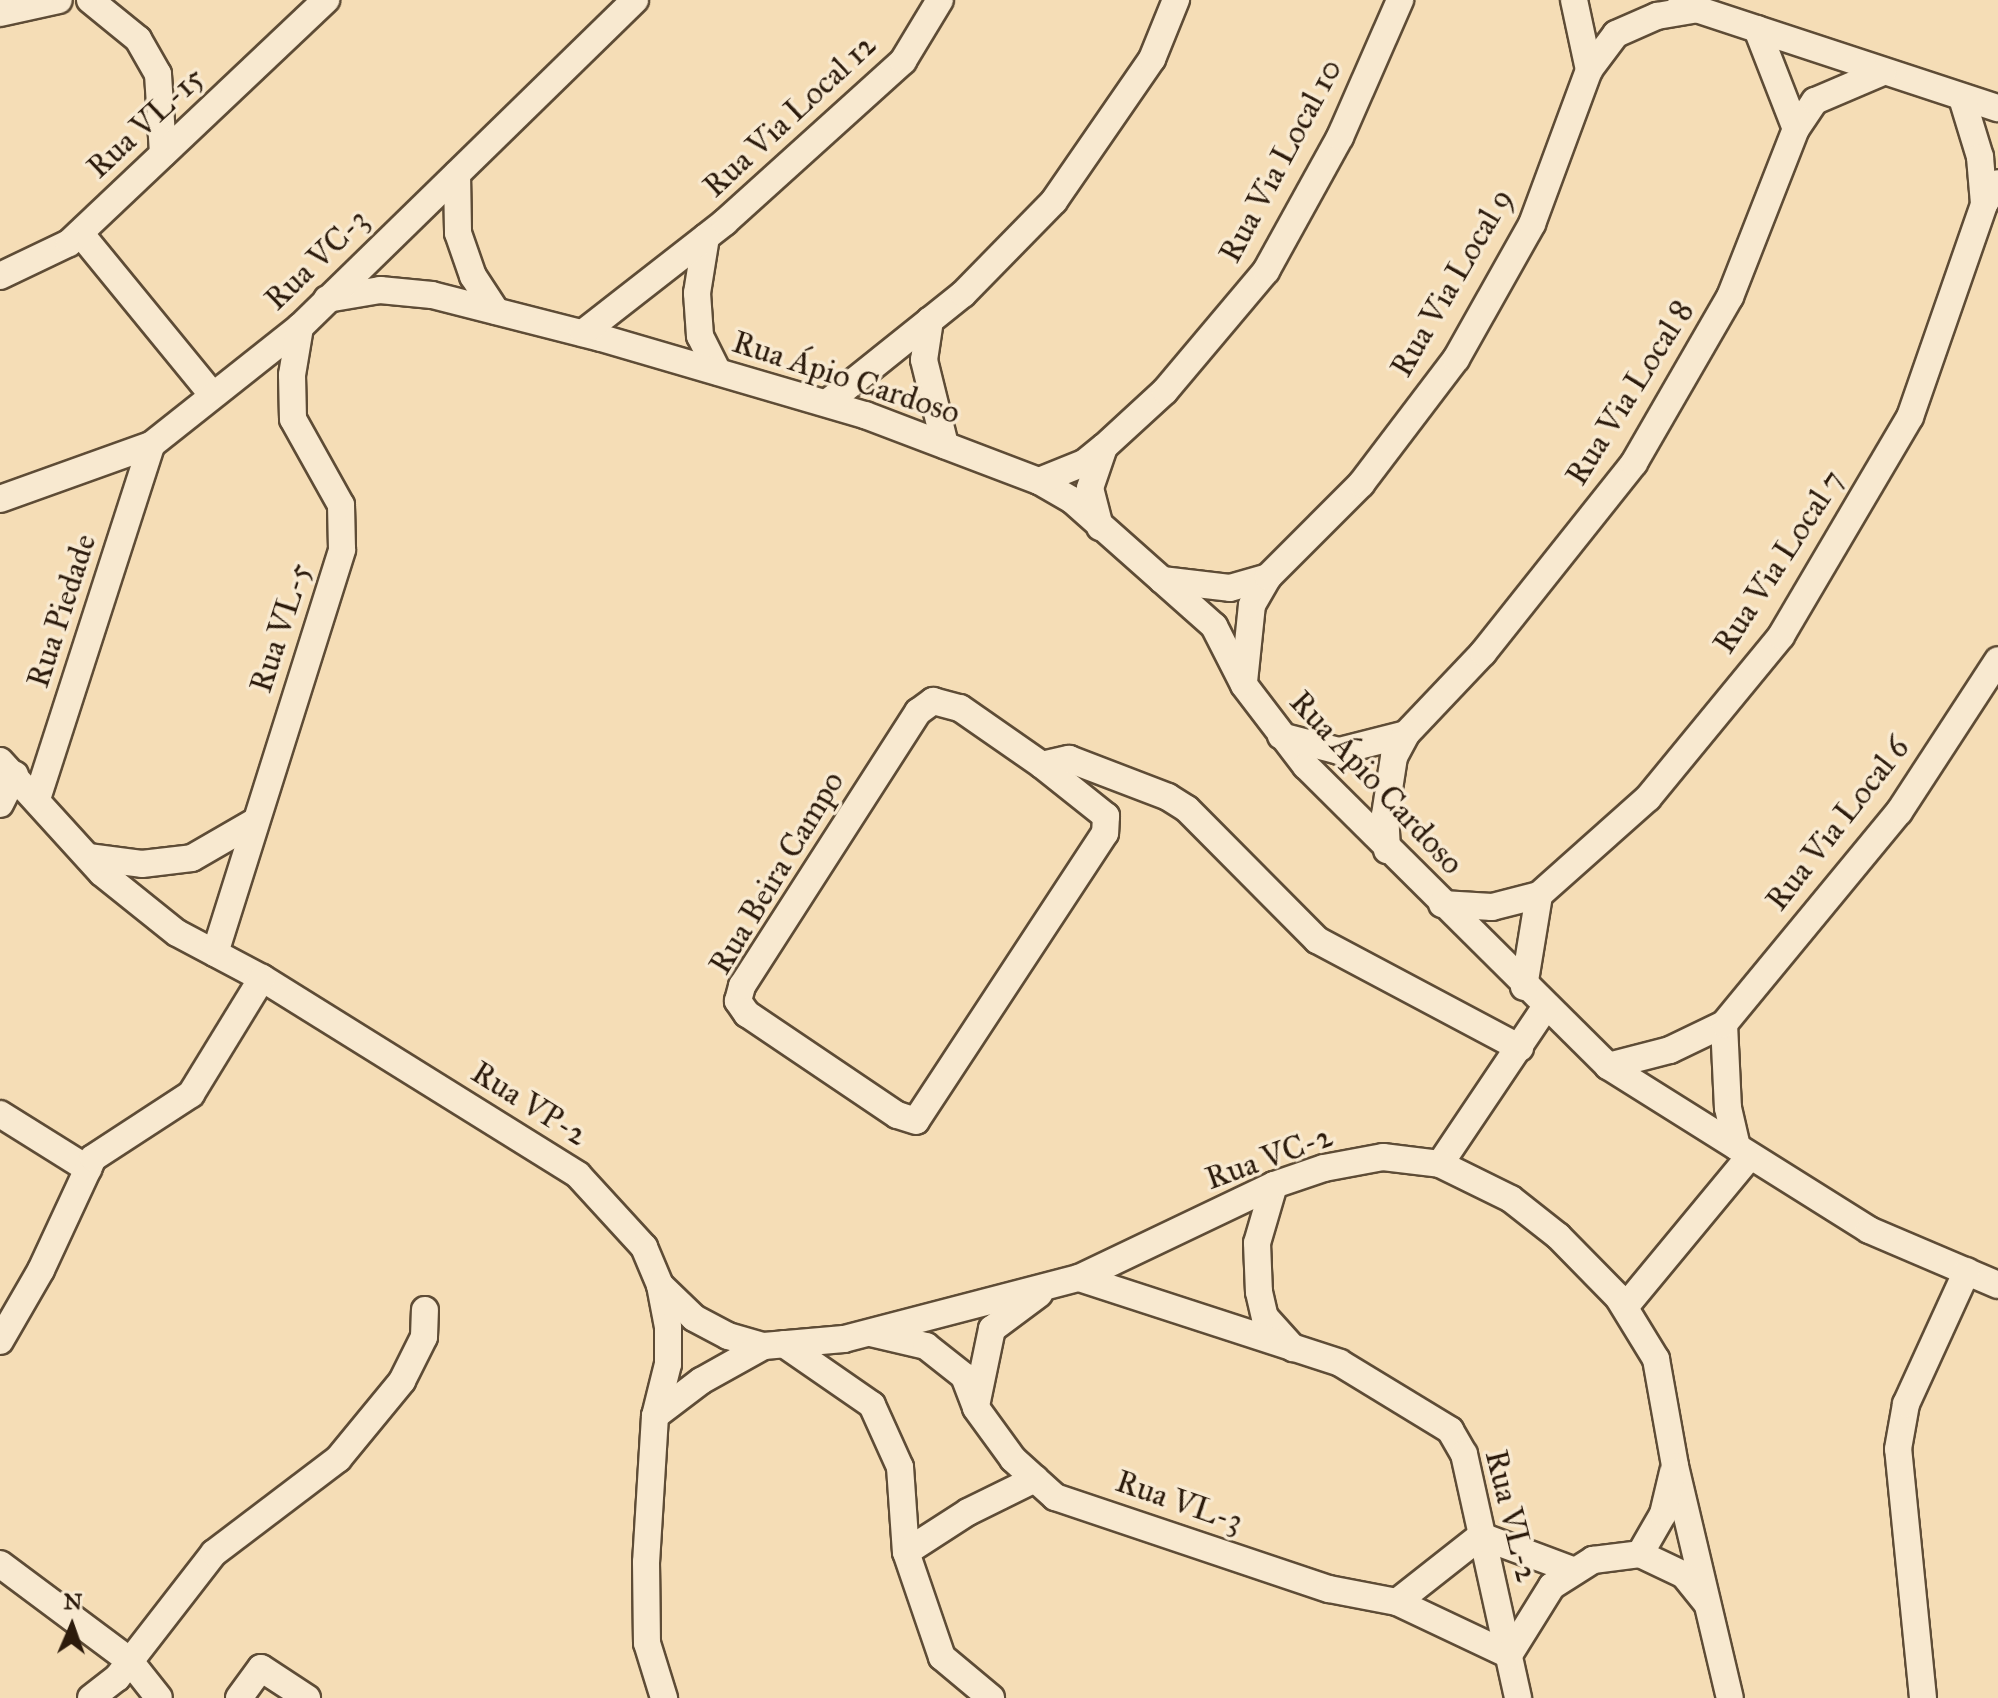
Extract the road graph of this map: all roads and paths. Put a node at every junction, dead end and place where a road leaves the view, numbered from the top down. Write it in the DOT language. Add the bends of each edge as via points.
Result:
graph roads {
  1 [pos="59,0"];
  2 [pos="90,0"];
  3 [pos="326,0"];
  4 [pos="635,0"];
  5 [pos="940,0"];
  6 [pos="1176,0"];
  7 [pos="1400,0"];
  8 [pos="1574,0"];
  9 [pos="1666,0"];
  10 [pos="1698,9"];
  11 [pos="0,13"];
  12 [pos="1757,29"];
  13 [pos="1589,70"];
  14 [pos="1883,72"];
  15 [pos="1962,98"];
  16 [pos="1998,108"];
  17 [pos="1796,129"];
  18 [pos="163,154"];
  19 [pos="457,174"];
  20 [pos="1991,194"];
  21 [pos="80,233"];
  22 [pos="706,237"];
  23 [pos="0,276"];
  24 [pos="327,299"];
  25 [pos="496,311"];
  26 [pos="930,320"];
  27 [pos="300,327"];
  28 [pos="583,333"];
  29 [pos="718,372"];
  30 [pos="212,394"];
  31 [pos="827,403"];
  32 [pos="151,445"];
  33 [pos="945,445"];
  34 [pos="1104,447"];
  35 [pos="1039,481"];
  36 [pos="0,499"];
  37 [pos="1101,530"];
  38 [pos="1268,577"];
  39 [pos="1160,580"];
  40 [pos="1998,660"];
  41 [pos="1244,685"];
  42 [pos="1406,734"];
  43 [pos="1281,736"];
  44 [pos="1042,765"];
  45 [pos="7,768"];
  46 [pos="37,799"];
  47 [pos="0,804"];
  48 [pos="254,822"];
  49 [pos="1387,850"];
  50 [pos="88,857"];
  51 [pos="1539,895"];
  52 [pos="1442,904"];
  53 [pos="215,953"];
  54 [pos="262,978"];
  55 [pos="1524,987"];
  56 [pos="1545,1008"];
  57 [pos="1724,1024"];
  58 [pos="1520,1048"];
  59 [pos="1608,1066"];
  60 [pos="0,1114"];
  61 [pos="1744,1152"];
  62 [pos="1440,1164"];
  63 [pos="88,1169"];
  64 [pos="1274,1185"];
  65 [pos="1967,1271"];
  66 [pos="1079,1278"];
  67 [pos="660,1285"];
  68 [pos="1998,1285"];
  69 [pos="1048,1287"];
  70 [pos="1625,1307"];
  71 [pos="425,1310"];
  72 [pos="868,1332"];
  73 [pos="0,1341"];
  74 [pos="774,1345"];
  75 [pos="1296,1350"];
  76 [pos="976,1408"];
  77 [pos="655,1416"];
  78 [pos="1675,1466"];
  79 [pos="1035,1479"];
  80 [pos="1481,1536"];
  81 [pos="906,1552"];
  82 [pos="1640,1554"];
  83 [pos="0,1564"];
  84 [pos="1575,1571"];
  85 [pos="1397,1602"];
  86 [pos="1707,1603"];
  87 [pos="1509,1655"];
  88 [pos="129,1660"];
  89 [pos="91,1698"];
  90 [pos="159,1698"];
  91 [pos="239,1698"];
  92 [pos="307,1698"];
  93 [pos="664,1698"];
  94 [pos="991,1698"];
  95 [pos="1518,1698"];
  96 [pos="1730,1698"];
  97 [pos="1923,1698"];
  1 -- 11 [label="street"];
  2 -- 18 [label="street" via="138,39 158,74"];
  3 -- 18 [label="street, Rua VL-15"];
  4 -- 19 [label="street, Rua VC-3"];
  5 -- 22 [label="street, Rua Via Local 12" via="903,61"];
  6 -- 26 [label="street" via="1152,59 1054,201"];
  7 -- 34 [label="street, Rua Via Local 10" via="1340,137 1266,271 1165,391"];
  8 -- 13 [label="street"];
  9 -- 10 [label="street"];
  10 -- 12 [label="street"];
  10 -- 13 [label="street, Rua Via Local 9" via="1657,16 1616,34"];
  12 -- 14 [label="street"];
  12 -- 17 [label="street"];
  13 -- 38 [label="street, Rua Via Local 9" via="1532,224 1456,359 1361,484"];
  14 -- 15 [label="street"];
  14 -- 17 [label="street, Rua Via Local 8" via="1815,101"];
  15 -- 16 [label="street"];
  15 -- 20 [label="street, Rua Via Local 7"];
  17 -- 42 [label="street, Rua Via Local 8" via="1730,297 1634,463 1483,653"];
  18 -- 21 [label="street, Rua VL-15"];
  19 -- 24 [label="street, Rua VC-3"];
  19 -- 25 [label="street" via="458,233 473,276"];
  20 -- 51 [label="street, Rua Via Local 7" via="1910,417 1781,636 1648,798"];
  21 -- 23 [label="street, Rua VL-15"];
  21 -- 30 [label="street"];
  22 -- 28 [label="street, Rua Via Local 12"];
  22 -- 29 [label="street, Rua Via Local 12" via="697,293 700,336"];
  24 -- 25 [label="street, Rua Ápio Cardoso" via="380,290 432,295"];
  24 -- 27 [label="street, Rua VC-3"];
  25 -- 28 [label="street, Rua Ápio Cardoso"];
  26 -- 31 [label="street"];
  26 -- 33 [label="street" via="924,360"];
  27 -- 30 [label="street, Rua VC-3"];
  27 -- 48 [label="street, Rua VL-5" via="292,375 293,419 341,505 342,549"];
  28 -- 29 [label="street, Rua Ápio Cardoso"];
  29 -- 31 [label="street, Rua Ápio Cardoso"];
  30 -- 32 [label="street, Rua VC-3"];
  31 -- 33 [label="street, Rua Ápio Cardoso"];
  32 -- 36 [label="street, Rua VC-3"];
  32 -- 46 [label="street, Rua Piedade"];
  33 -- 35 [label="street, Rua Ápio Cardoso"];
  34 -- 35 [label="street, Rua Via Local 10" via="1084,463"];
  34 -- 37 [label="street, Rua Via Local 10" via="1090,488"];
  35 -- 37 [label="street, Rua Ápio Cardoso" via="1072,500"];
  37 -- 39 [label="street, Rua Ápio Cardoso"];
  38 -- 39 [label="street, Rua Via Local 9" via="1230,588"];
  38 -- 41 [label="street, Rua Via Local 9" via="1252,605"];
  39 -- 41 [label="street, Rua Ápio Cardoso" via="1214,626"];
  40 -- 57 [label="street, Rua Via Local 6" via="1899,812"];
  41 -- 43 [label="street, Rua Ápio Cardoso"];
  42 -- 43 [label="street" via="1339,751"];
  42 -- 49 [label="street, Rua Via Local 8" via="1394,757 1385,815"];
  43 -- 49 [label="street, Rua Ápio Cardoso"];
  44 -- 44 [label="street, Rua Beira Campo" via="960,708 933,701 918,712 742,986 738,1001 747,1014 897,1115 916,1121 1105,833 1106,816"];
  44 -- 58 [label="street" via="1069,759 1168,797 1187,809 1317,940"];
  45 -- 46 [label="street, Rua VP-2"];
  45 -- 47 [label="street"];
  46 -- 50 [label="street, Rua VP-2"];
  48 -- 50 [label="street" via="192,858 142,864"];
  48 -- 53 [label="street, Rua VL-5"];
  49 -- 52 [label="street, Rua Ápio Cardoso"];
  50 -- 53 [label="street, Rua VP-2" via="177,933"];
  51 -- 52 [label="street, Rua Via Local 7" via="1492,907"];
  51 -- 55 [label="street"];
  52 -- 55 [label="street, Rua Ápio Cardoso"];
  53 -- 54 [label="street, Rua VP-2"];
  54 -- 63 [label="street" via="191,1094 93,1158"];
  54 -- 67 [label="street, Rua VP-2" via="578,1175 644,1247"];
  55 -- 56 [label="street, Rua Ápio Cardoso"];
  56 -- 58 [label="street"];
  56 -- 59 [label="street, Rua Ápio Cardoso"];
  57 -- 59 [label="street, Rua Via Local 6" via="1670,1050"];
  57 -- 61 [label="street" via="1728,1108"];
  58 -- 62 [label="street"];
  59 -- 61 [label="street, Rua Ápio Cardoso"];
  60 -- 63 [label="street"];
  61 -- 65 [label="street, Rua Ápio Cardoso" via="1869,1230"];
  61 -- 70 [label="street"];
  62 -- 64 [label="street, Rua VC-2" via="1383,1157"];
  62 -- 70 [label="street, Rua VC-2" via="1511,1199 1547,1227"];
  63 -- 73 [label="street" via="41,1270"];
  64 -- 66 [label="street, Rua VC-2"];
  64 -- 75 [label="street" via="1257,1243 1259,1292 1265,1317"];
  65 -- 68 [label="street, Rua Ápio Cardoso"];
  65 -- 97 [label="street" via="1906,1404 1898,1449 1908,1589"];
  66 -- 69 [label="street, Rua VC-2"];
  66 -- 75 [label="street, Rua VL-2"];
  67 -- 74 [label="street, Rua VC-2" via="694,1318 728,1336"];
  67 -- 77 [label="street, Rua VP-2" via="668,1364"];
  69 -- 72 [label="street, Rua VC-2"];
  69 -- 76 [label="street" via="992,1329"];
  70 -- 78 [label="street, Rua VC-2" via="1656,1359"];
  71 -- 88 [label="street" via="424,1337 402,1381 338,1459 214,1553"];
  72 -- 74 [label="street, Rua VC-2"];
  72 -- 76 [label="street, Rua VL-3" via="926,1346 964,1376"];
  74 -- 77 [label="street" via="701,1381"];
  74 -- 81 [label="street" via="872,1405 900,1467"];
  75 -- 80 [label="street, Rua VL-2" via="1340,1363 1450,1430 1464,1454"];
  76 -- 79 [label="street, Rua VL-3" via="1013,1459"];
  77 -- 93 [label="street, Rua VP-2" via="647,1643"];
  78 -- 82 [label="street" via="1663,1514"];
  78 -- 86 [label="street, Rua VC-2"];
  79 -- 81 [label="street" via="968,1512"];
  79 -- 85 [label="street, Rua VL-3" via="1055,1497 1329,1589"];
  80 -- 84 [label="street"];
  80 -- 85 [label="street"];
  80 -- 87 [label="street, Rua VL-2"];
  81 -- 94 [label="street" via="942,1657"];
  82 -- 84 [label="street" via="1593,1560"];
  82 -- 86 [label="street" via="1684,1575"];
  83 -- 88 [label="street"];
  84 -- 87 [label="street" via="1552,1586"];
  85 -- 87 [label="street, Rua VL-3"];
  86 -- 96 [label="street, Rua VC-2"];
  87 -- 95 [label="street, Rua VL-2"];
  88 -- 89 [label="street" via="117,1678"];
  88 -- 90 [label="street"];
  91 -- 92 [label="street" via="261,1668"];
}
